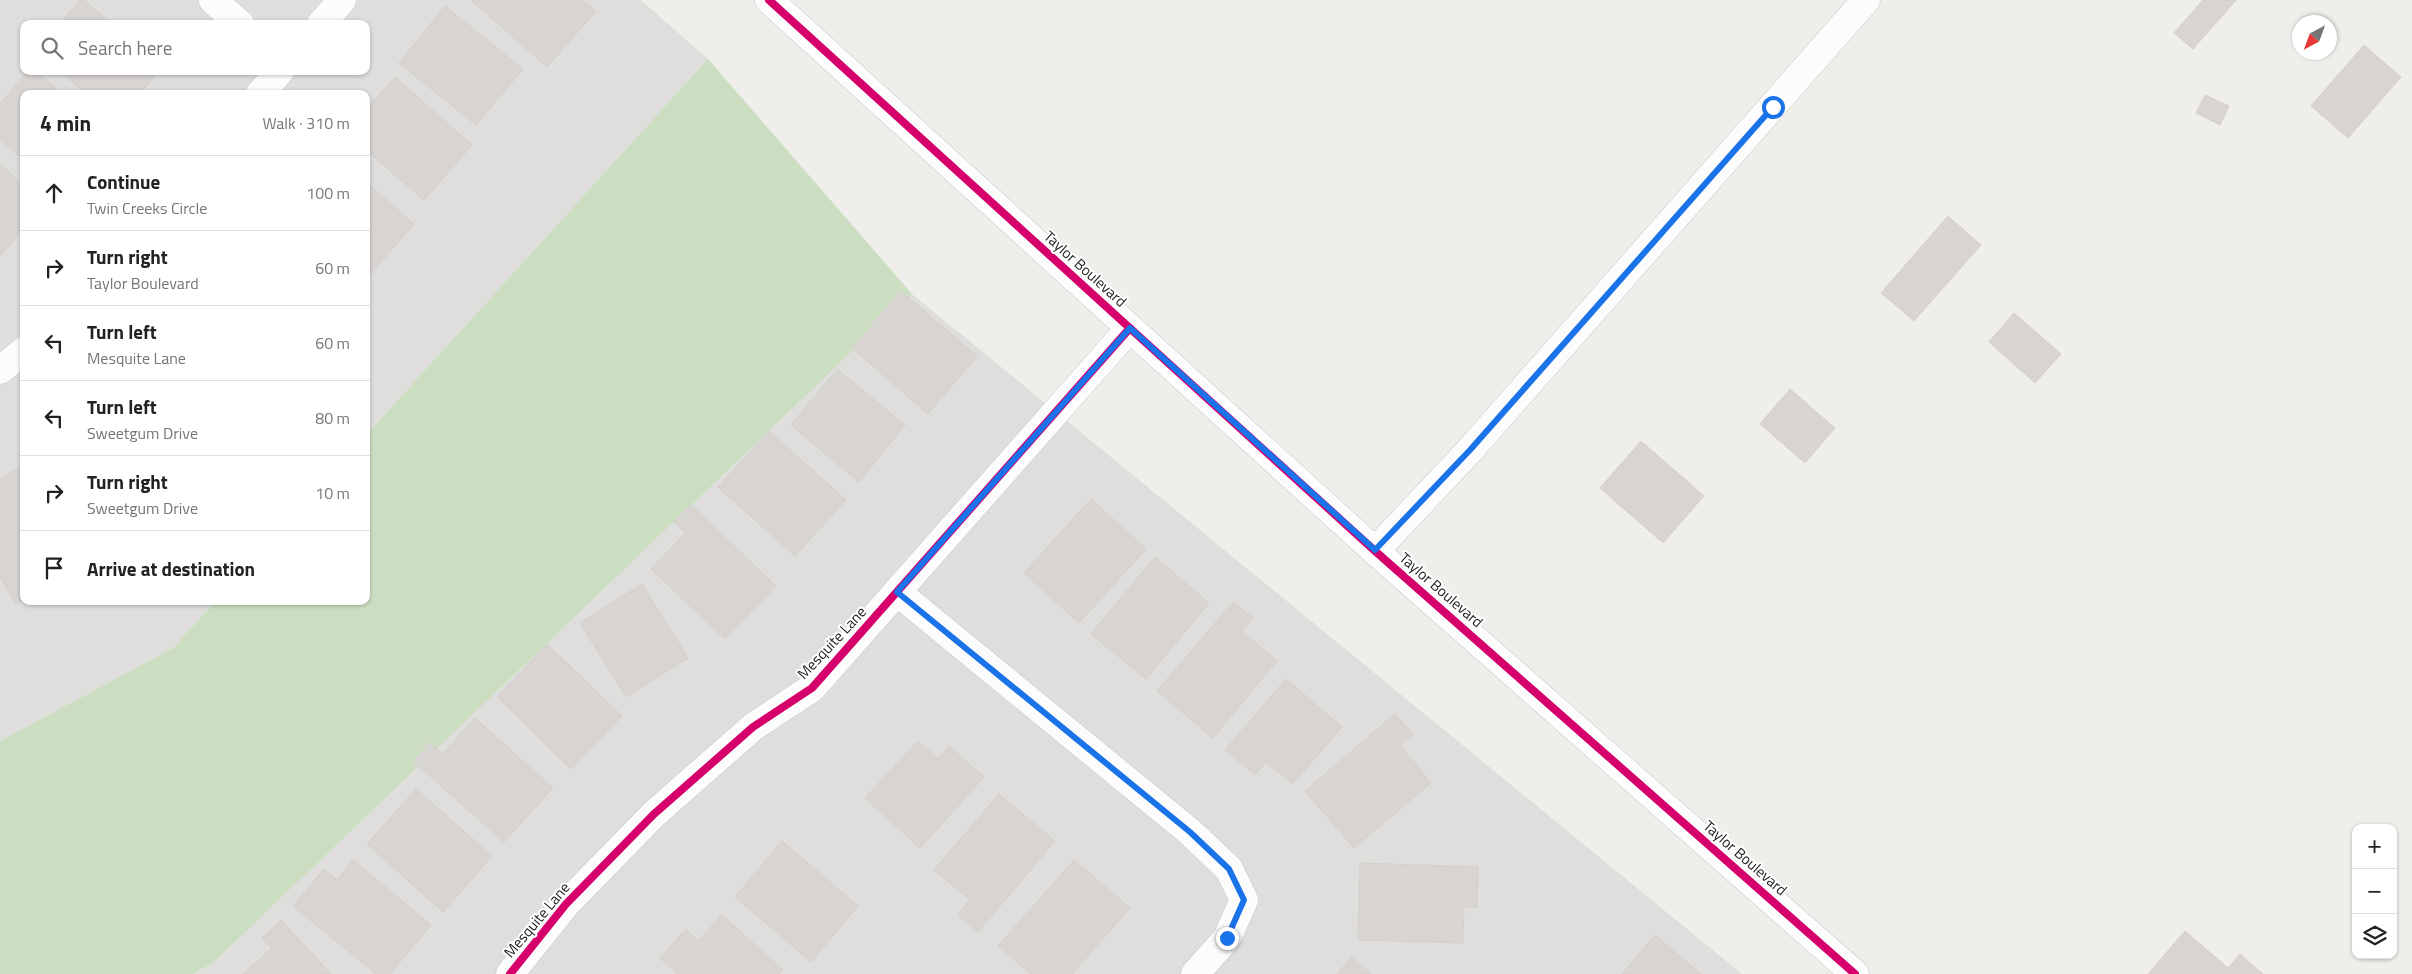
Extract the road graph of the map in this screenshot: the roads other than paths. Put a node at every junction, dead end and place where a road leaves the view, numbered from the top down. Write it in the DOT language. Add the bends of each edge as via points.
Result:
graph roads {
  1 [pos="212,0"];
  2 [pos="342,0"];
  3 [pos="770,0"];
  4 [pos="1866,0"];
  5 [pos="235,20"];
  6 [pos="324,20"];
  7 [pos="277,75"];
  8 [pos="263,90"];
  9 [pos="1130,328"];
  10 [pos="20,354"];
  11 [pos="0,370"];
  12 [pos="1375,550"];
  13 [pos="897,592"];
  14 [pos="510,974"];
  15 [pos="1196,974"];
  16 [pos="1855,974"];
  1 -- 5 [label="street"];
  2 -- 6 [label="street"];
  3 -- 9 [label="street, Taylor Boulevard"];
  4 -- 12 [label="street" via="1470,450"];
  7 -- 8 [label="street"];
  9 -- 12 [label="street, Taylor Boulevard"];
  9 -- 13 [label="street, Mesquite Lane"];
  10 -- 11 [label="street"];
  12 -- 16 [label="street, Taylor Boulevard"];
  13 -- 14 [label="street, Mesquite Lane" via="812,688 753,727 654,814 566,904"];
  13 -- 15 [label="street" via="1190,832 1229,869 1244,900 1227,938"];
}
